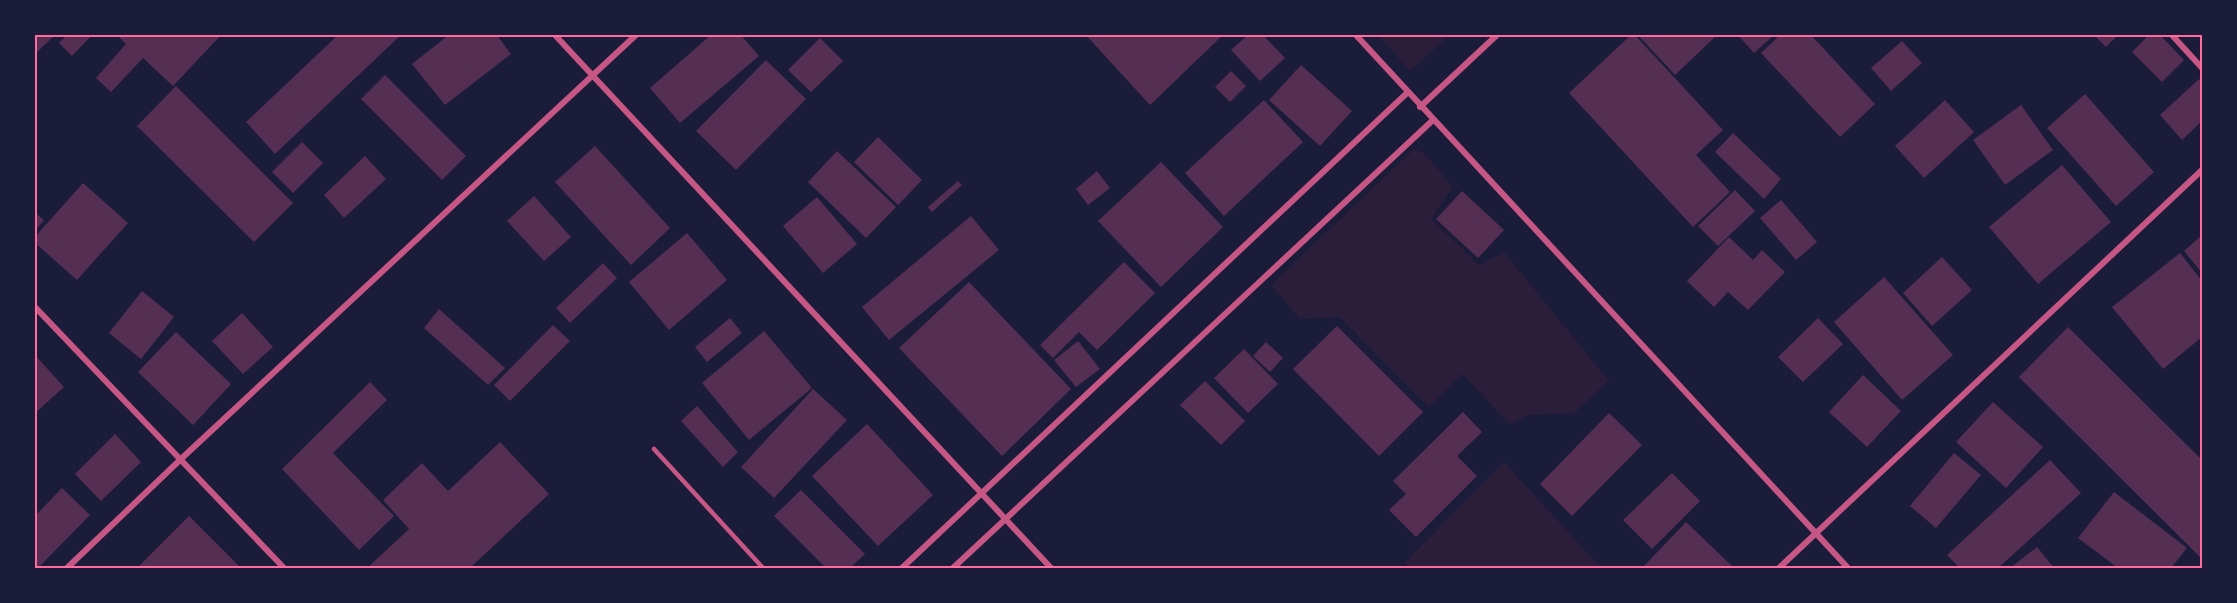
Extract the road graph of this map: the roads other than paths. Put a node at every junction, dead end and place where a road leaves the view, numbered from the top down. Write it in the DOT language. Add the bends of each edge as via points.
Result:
graph roads {
  1 [pos="554,34"];
  2 [pos="636,34"];
  3 [pos="1355,34"];
  4 [pos="1498,34"];
  5 [pos="2171,34"];
  6 [pos="2202,68"];
  7 [pos="592,75"];
  8 [pos="1407,93"];
  9 [pos="1420,106"];
  10 [pos="1433,120"];
  11 [pos="2202,170"];
  12 [pos="34,306"];
  13 [pos="654,449"];
  14 [pos="181,459"];
  15 [pos="982,493"];
  16 [pos="1006,519"];
  17 [pos="1816,534"];
  18 [pos="67,568"];
  19 [pos="284,568"];
  20 [pos="763,568"];
  21 [pos="903,568"];
  22 [pos="954,568"];
  23 [pos="1051,568"];
  24 [pos="1779,568"];
  25 [pos="1848,568"];
  1 -- 7 [label="street"];
  2 -- 7 [label="street"];
  3 -- 8 [label="street"];
  4 -- 9 [label="street"];
  5 -- 6 [label="street"];
  7 -- 14 [label="street"];
  7 -- 15 [label="street"];
  8 -- 9 [label="street"];
  8 -- 15 [label="street"];
  9 -- 10 [label="street"];
  10 -- 16 [label="street"];
  10 -- 17 [label="street"];
  11 -- 17 [label="street"];
  12 -- 14 [label="street"];
  13 -- 20 [label="lane"];
  14 -- 18 [label="street"];
  14 -- 19 [label="street"];
  15 -- 16 [label="street"];
  15 -- 21 [label="street"];
  16 -- 22 [label="street"];
  16 -- 23 [label="street"];
  17 -- 24 [label="street"];
  17 -- 25 [label="street"];
}
